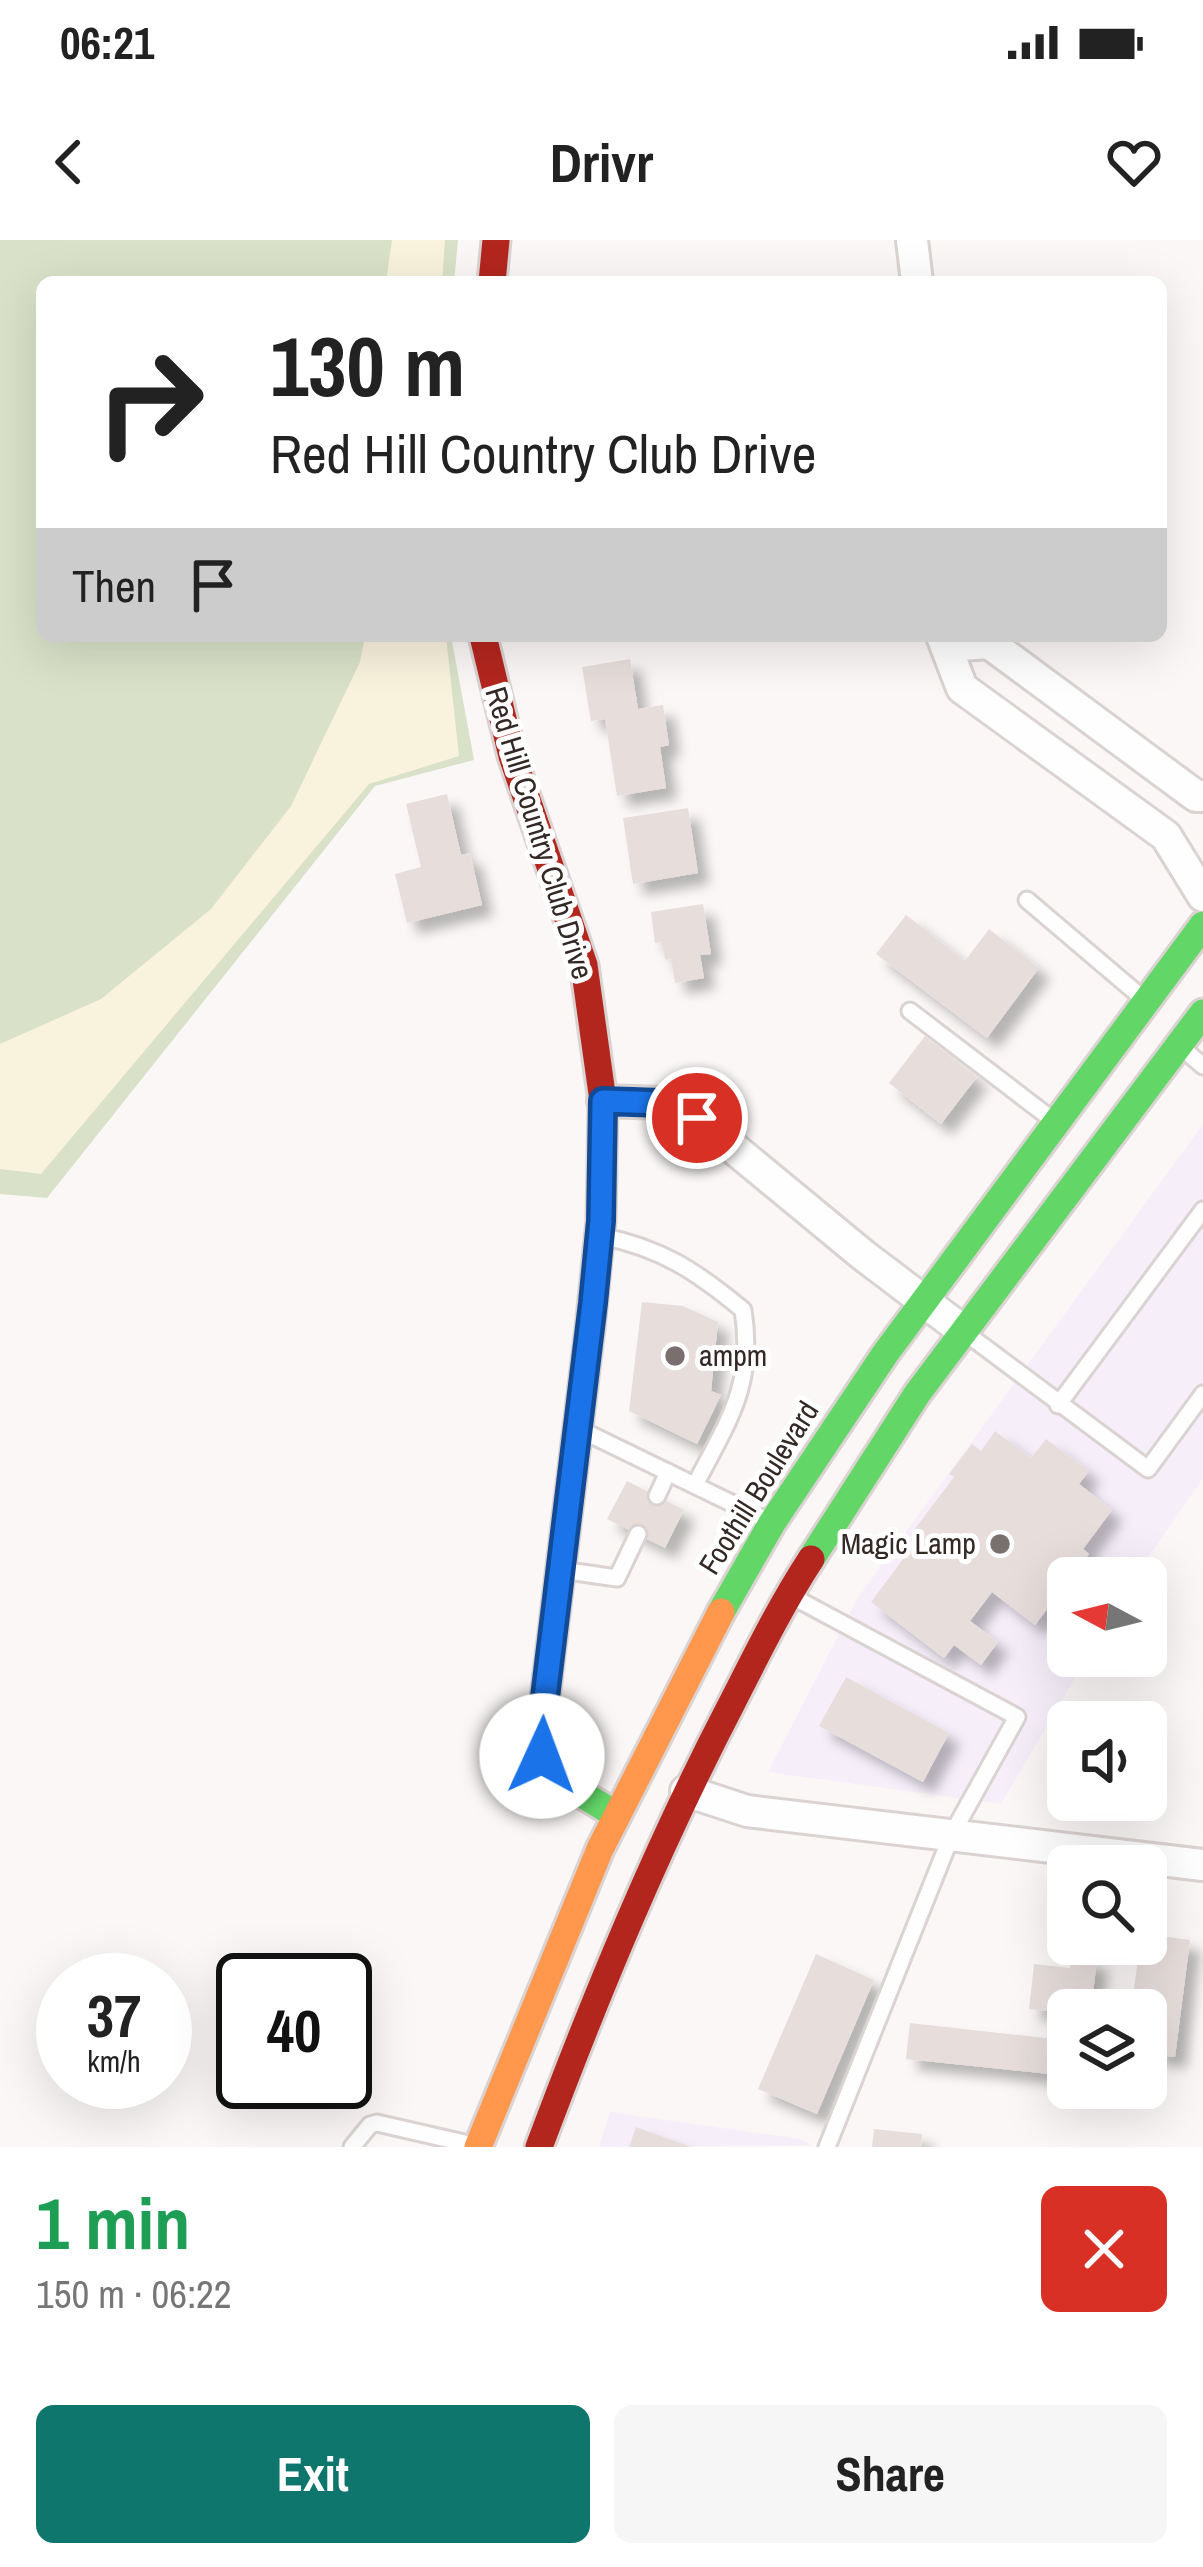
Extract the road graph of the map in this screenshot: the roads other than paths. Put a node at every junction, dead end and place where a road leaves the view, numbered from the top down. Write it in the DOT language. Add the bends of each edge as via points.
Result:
graph roads {
  1 [pos="496,240"];
  2 [pos="912,240"];
  3 [pos="493,276"];
  4 [pos="916,276"];
  5 [pos="484,642"];
  6 [pos="944,642"];
  7 [pos="966,642"];
  8 [pos="1030,673"];
  9 [pos="1000,715"];
  10 [pos="1200,796"];
  11 [pos="1166,836"];
  12 [pos="1203,896"];
  13 [pos="1028,900"];
  14 [pos="1203,925"];
  15 [pos="1147,1001"];
  16 [pos="910,1012"];
  17 [pos="1203,1013"];
  18 [pos="1179,1046"];
  19 [pos="1203,1066"];
  20 [pos="603,1101"];
  21 [pos="1058,1123"];
  22 [pos="1203,1210"];
  23 [pos="600,1235"];
  24 [pos="923,1301"];
  25 [pos="962,1330"];
  26 [pos="1203,1394"];
  27 [pos="1058,1405"];
  28 [pos="578,1428"];
  29 [pos="668,1472"];
  30 [pos="695,1485"];
  31 [pos="657,1496"];
  32 [pos="772,1522"];
  33 [pos="638,1534"];
  34 [pos="560,1570"];
  35 [pos="788,1594"];
  36 [pos="686,1791"];
  37 [pos="617,1815"];
  38 [pos="952,1834"];
  39 [pos="1203,1865"];
  40 [pos="352,2147"];
  41 [pos="478,2147"];
  42 [pos="539,2147"];
  43 [pos="827,2147"];
  1 -- 3 [label="main road"];
  2 -- 4 [label="street"];
  5 -- 20 [label="main road, Red Hill Country Club Drive" via="512,756 584,965"];
  6 -- 9 [label="street" via="962,688"];
  7 -- 8 [label="street" via="989,643"];
  8 -- 9 [label="street"];
  8 -- 10 [label="street"];
  9 -- 11 [label="street"];
  10 -- 11 [label="street"];
  11 -- 12 [label="street"];
  13 -- 15 [label="lane"];
  14 -- 15 [label="main road, Foothill Boulevard"];
  15 -- 21 [label="main road, Foothill Boulevard"];
  16 -- 21 [label="lane"];
  17 -- 18 [label="main road"];
  18 -- 19 [label="lane"];
  18 -- 25 [label="main road"];
  20 -- 23 [label="main road, Red Hill Country Club Drive"];
  20 -- 24 [label="street" via="662,1103 697,1118"];
  21 -- 24 [label="main road, Foothill Boulevard"];
  22 -- 27 [label="lane"];
  23 -- 28 [label="main road, Red Hill Country Club Drive"];
  23 -- 30 [label="lane" via="668,1255 743,1310 742,1395"];
  24 -- 25 [label="street"];
  24 -- 32 [label="main road, Foothill Boulevard"];
  25 -- 27 [label="lane"];
  25 -- 35 [label="main road"];
  26 -- 27 [label="lane" via="1148,1469"];
  28 -- 29 [label="lane"];
  28 -- 34 [label="main road, Red Hill Country Club Drive"];
  29 -- 30 [label="lane"];
  29 -- 31 [label="lane"];
  30 -- 32 [label="lane"];
  32 -- 37 [label="main road, Foothill Boulevard"];
  33 -- 34 [label="lane" via="617,1578"];
  34 -- 37 [label="main road, Red Hill Country Club Drive" via="542,1756 552,1776"];
  35 -- 36 [label="main road"];
  35 -- 38 [label="lane" via="1017,1717"];
  36 -- 38 [label="street" via="747,1811"];
  36 -- 42 [label="main road" via="605,1970"];
  37 -- 41 [label="main road, Foothill Boulevard"];
  38 -- 39 [label="street"];
  38 -- 43 [label="lane"];
  40 -- 41 [label="lane" via="377,2123"];
}
